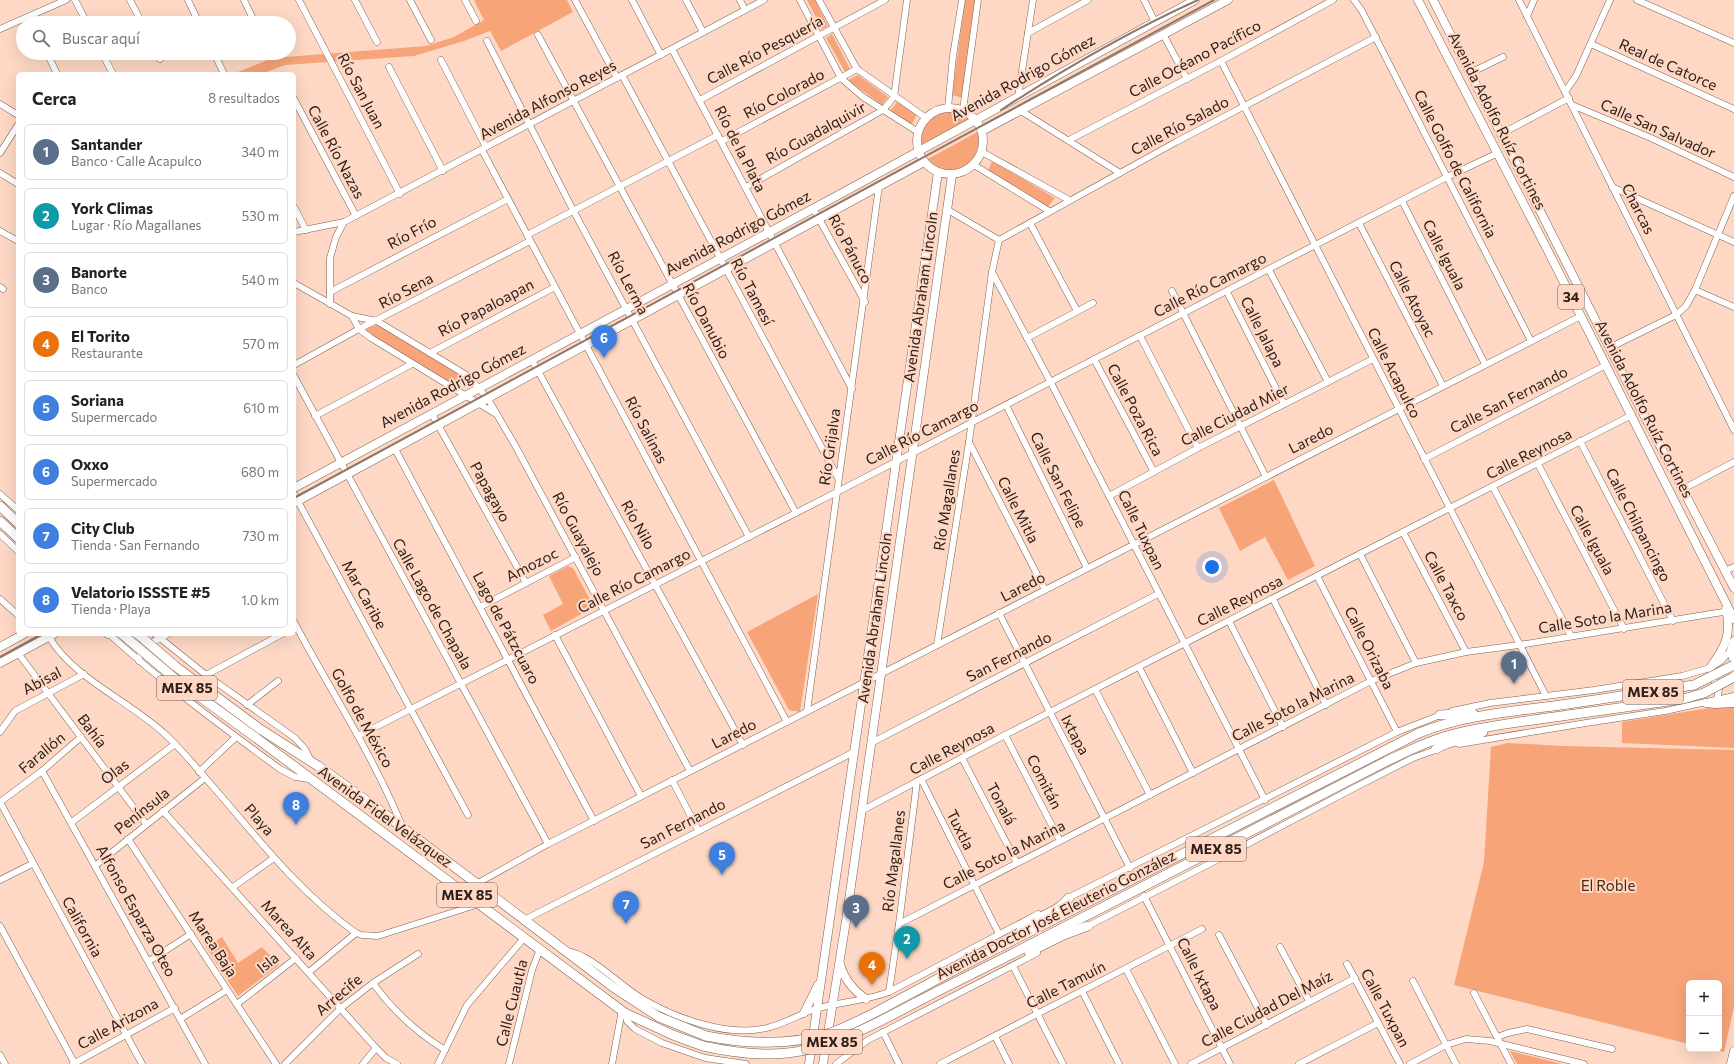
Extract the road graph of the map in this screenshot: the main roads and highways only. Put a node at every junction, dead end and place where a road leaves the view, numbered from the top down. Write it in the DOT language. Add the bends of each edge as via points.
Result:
graph roads {
  1 [pos="1195,0"];
  2 [pos="1228,0"];
  3 [pos="1418,0"];
  4 [pos="1433,0"];
  5 [pos="975,120"];
  6 [pos="982,131"];
  7 [pos="918,151"];
  8 [pos="924,162"];
  9 [pos="938,172"];
  10 [pos="952,175"];
  11 [pos="296,487"];
  12 [pos="296,499"];
  13 [pos="0,506"];
  14 [pos="0,520"];
  15 [pos="16,521"];
  16 [pos="16,536"];
  17 [pos="1734,588"];
  18 [pos="1730,614"];
  19 [pos="20,636"];
  20 [pos="49,636"];
  21 [pos="124,636"];
  22 [pos="140,636"];
  23 [pos="1734,642"];
  24 [pos="0,647"];
  25 [pos="0,663"];
  26 [pos="1734,664"];
  27 [pos="1708,669"];
  28 [pos="1734,677"];
  29 [pos="1706,702"];
  30 [pos="1734,703"];
  31 [pos="1440,714"];
  32 [pos="1482,716"];
  33 [pos="1488,728"];
  34 [pos="1436,749"];
  35 [pos="1069,898"];
  36 [pos="831,914"];
  37 [pos="846,922"];
  38 [pos="1088,926"];
  39 [pos="828,934"];
  40 [pos="843,935"];
  41 [pos="1018,937"];
  42 [pos="1010,955"];
  43 [pos="839,960"];
  44 [pos="822,980"];
  45 [pos="866,999"];
  46 [pos="804,1013"];
  47 [pos="706,1036"];
  48 [pos="702,1046"];
  49 [pos="1734,1051"];
  50 [pos="809,1064"];
  51 [pos="823,1064"];
  52 [pos="1731,1064"];
  1 -- 5 [label="main road, Avenida Rodrigo Gómez"];
  2 -- 6 [label="main road, Avenida Rodrigo Gómez"];
  3 -- 18 [label="main road, Avenida Adolfo Ruíz Cortines / 34" via="1632,415"];
  4 -- 17 [label="main road, Avenida Adolfo Ruíz Cortines / 34"];
  5 -- 6 [label="main road"];
  5 -- 7 [label="main road, Avenida Rodrigo Gómez"];
  5 -- 7 [label="main road" via="962,110 939,110 926,118 918,132"];
  6 -- 10 [label="main road" via="982,152 974,165"];
  7 -- 8 [label="main road"];
  7 -- 11 [label="main road, Avenida Rodrigo Gómez"];
  8 -- 9 [label="main road"];
  8 -- 12 [label="main road, Avenida Rodrigo Gómez" via="347,475"];
  9 -- 10 [label="main road"];
  9 -- 36 [label="main road"];
  10 -- 37 [label="main road, Avenida Abraham Lincoln"];
  13 -- 15 [label="highway"];
  14 -- 16 [label="highway"];
  18 -- 27 [label="main road, Avenida Adolfo Ruíz Cortines" via="1727,641"];
  19 -- 24 [label="main road"];
  20 -- 25 [label="main road"];
  21 -- 48 [label="highway, Avenida Fidel Velázquez / MEX 85, bridge" via="174,677 309,779 623,1011"];
  22 -- 47 [label="highway, Avenida Fidel Velázquez / MEX 85, bridge" via="175,666 260,729 312,762 403,828 613,987 659,1017"];
  23 -- 26 [label="main road" via="1731,650"];
  26 -- 32 [label="highway, Avenida Doctor José Eleuterio González / MEX 85, bridge" via="1694,685"];
  28 -- 33 [label="highway, Avenida Doctor José Eleuterio González / MEX 85, bridge" via="1704,693 1683,699"];
  29 -- 30 [label="main road"];
  31 -- 32 [label="highway" via="1470,712"];
  32 -- 41 [label="highway, Avenida Doctor José Eleuterio González / MEX 85" via="1439,725 1408,738"];
  33 -- 34 [label="highway" via="1481,733 1448,742"];
  33 -- 42 [label="highway, Avenida Doctor José Eleuterio González / MEX 85" via="1435,739 1404,752"];
  35 -- 41 [label="highway" via="1062,906 1026,927"];
  36 -- 37 [label="main road" via="835,921"];
  36 -- 39 [label="main road"];
  37 -- 40 [label="main road, Avenida Abraham Lincoln"];
  38 -- 42 [label="highway" via="1026,953"];
  39 -- 40 [label="main road" via="836,930"];
  39 -- 44 [label="main road"];
  40 -- 43 [label="main road, Avenida Abraham Lincoln"];
  41 -- 47 [label="highway, Avenida Doctor José Eleuterio González / MEX 85, bridge" via="851,1024 820,1036 769,1042 732,1041"];
  42 -- 48 [label="highway, Avenida Doctor José Eleuterio González / MEX 85, bridge" via="834,1041 797,1051 752,1054"];
  43 -- 45 [label="main road" via="848,982"];
  43 -- 51 [label="main road, Avenida Abraham Lincoln"];
  44 -- 46 [label="main road"];
  44 -- 50 [label="main road"];
  49 -- 52 [label="main road"];
}
